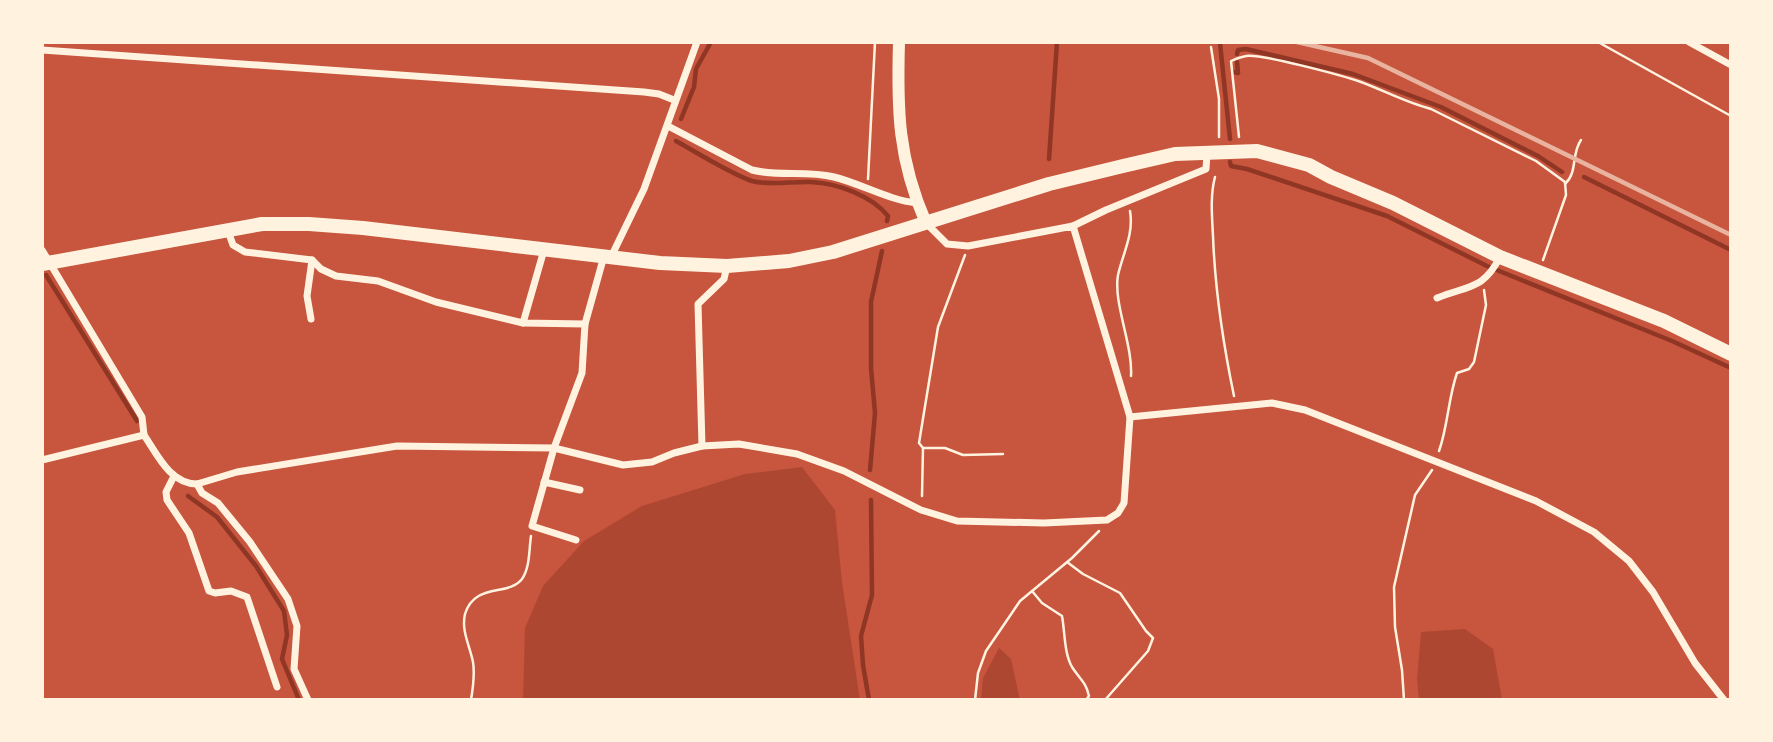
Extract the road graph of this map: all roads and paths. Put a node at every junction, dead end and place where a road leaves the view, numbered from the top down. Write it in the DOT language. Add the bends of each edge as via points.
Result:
graph roads {
  1 [pos="697,42"];
  2 [pos="875,42"];
  3 [pos="899,42"];
  4 [pos="1598,42"];
  5 [pos="1689,42"];
  6 [pos="1211,47"];
  7 [pos="42,50"];
  8 [pos="1731,65"];
  9 [pos="674,100"];
  10 [pos="1731,116"];
  11 [pos="668,126"];
  12 [pos="1581,140"];
  13 [pos="1239,151"];
  14 [pos="1211,156"];
  15 [pos="1565,184"];
  16 [pos="866,189"];
  17 [pos="1127,201"];
  18 [pos="917,203"];
  19 [pos="926,223"];
  20 [pos="1073,226"];
  21 [pos="228,231"];
  22 [pos="968,246"];
  23 [pos="42,250"];
  24 [pos="544,250"];
  25 [pos="608,257"];
  26 [pos="1499,259"];
  27 [pos="312,260"];
  28 [pos="47,263"];
  29 [pos="727,266"];
  30 [pos="1538,272"];
  31 [pos="1482,283"];
  32 [pos="1437,298"];
  33 [pos="311,319"];
  34 [pos="523,323"];
  35 [pos="585,324"];
  36 [pos="1731,354"];
  37 [pos="1121,385"];
  38 [pos="1236,405"];
  39 [pos="1130,417"];
  40 [pos="144,435"];
  41 [pos="702,446"];
  42 [pos="554,448"];
  43 [pos="923,448"];
  44 [pos="1003,454"];
  45 [pos="42,460"];
  46 [pos="1436,461"];
  47 [pos="174,476"];
  48 [pos="544,482"];
  49 [pos="197,484"];
  50 [pos="580,490"];
  51 [pos="921,510"];
  52 [pos="1100,520"];
  53 [pos="532,526"];
  54 [pos="576,540"];
  55 [pos="1067,562"];
  56 [pos="1032,591"];
  57 [pos="277,687"];
  58 [pos="308,700"];
  59 [pos="471,700"];
  60 [pos="975,700"];
  61 [pos="1086,700"];
  62 [pos="1105,700"];
  63 [pos="1404,700"];
  64 [pos="1724,700"];
  1 -- 9 [label="street"];
  2 -- 16 [label="path"];
  3 -- 18 [label="street" via="899,125"];
  4 -- 10 [label="path"];
  5 -- 8 [label="street"];
  6 -- 14 [label="path" via="1220,113"];
  7 -- 9 [label="street" via="644,92"];
  9 -- 11 [label="street"];
  11 -- 16 [label="street" via="752,170 813,173"];
  11 -- 25 [label="street" via="644,189"];
  12 -- 15 [label="path" via="1572,177"];
  13 -- 14 [label="main road"];
  13 -- 15 [label="path" via="1231,61 1247,55 1362,82 1431,109 1536,161"];
  13 -- 26 [label="main road" via="1257,151 1309,165"];
  14 -- 17 [label="street" via="1206,169"];
  14 -- 19 [label="main road" via="1175,154 1086,175"];
  14 -- 38 [label="path" via="1217,167 1212,210 1219,318"];
  15 -- 30 [label="path" via="1566,195"];
  16 -- 18 [label="street"];
  17 -- 20 [label="street"];
  17 -- 37 [label="path" via="1130,236 1118,276 1132,362 1131,377"];
  18 -- 19 [label="street"];
  19 -- 22 [label="street" via="947,244"];
  19 -- 29 [label="main road" via="833,252"];
  20 -- 22 [label="street"];
  20 -- 37 [label="street"];
  21 -- 24 [label="main road" via="262,224 309,224"];
  21 -- 27 [label="street" via="233,245 245,252"];
  21 -- 28 [label="main road"];
  22 -- 43 [label="path" via="938,327 919,443"];
  23 -- 28 [label="street"];
  24 -- 25 [label="main road"];
  24 -- 34 [label="street"];
  25 -- 29 [label="main road"];
  25 -- 35 [label="street"];
  26 -- 30 [label="main road"];
  26 -- 31 [label="street"];
  27 -- 33 [label="street" via="307,296"];
  27 -- 34 [label="street" via="336,276 378,281 436,302"];
  28 -- 40 [label="street" via="142,417"];
  29 -- 41 [label="street" via="724,279 698,304"];
  30 -- 36 [label="main road" via="1664,321"];
  31 -- 32 [label="street"];
  31 -- 46 [label="path" via="1486,305 1474,362 1457,373"];
  34 -- 35 [label="street"];
  35 -- 42 [label="street" via="582,373"];
  37 -- 39 [label="street"];
  38 -- 39 [label="street"];
  38 -- 46 [label="street" via="1272,403 1305,410"];
  39 -- 52 [label="street" via="1124,503 1118,513"];
  40 -- 45 [label="street"];
  40 -- 47 [label="street"];
  41 -- 42 [label="street" via="623,466"];
  41 -- 51 [label="street" via="739,444 797,454 844,471"];
  42 -- 48 [label="street"];
  42 -- 49 [label="street" via="397,446 237,472"];
  43 -- 44 [label="path" via="945,448 963,456"];
  43 -- 51 [label="path"];
  46 -- 63 [label="path" via="1415,495 1394,587"];
  46 -- 64 [label="street" via="1536,500 1594,532 1629,561"];
  47 -- 49 [label="street"];
  47 -- 57 [label="street" via="167,500 189,533 209,591 247,597"];
  48 -- 50 [label="street"];
  48 -- 53 [label="street"];
  49 -- 58 [label="street" via="250,542 288,599 297,626 294,669"];
  51 -- 52 [label="street" via="957,521"];
  52 -- 55 [label="path" via="1099,532"];
  53 -- 54 [label="street"];
  53 -- 59 [label="path" via="521,581 485,592 466,612 463,627 473,664"];
  55 -- 56 [label="path"];
  55 -- 62 [label="path" via="1120,593 1153,638"];
  56 -- 60 [label="path" via="986,651"];
  56 -- 61 [label="path" via="1062,616 1071,666 1087,687"];
}
